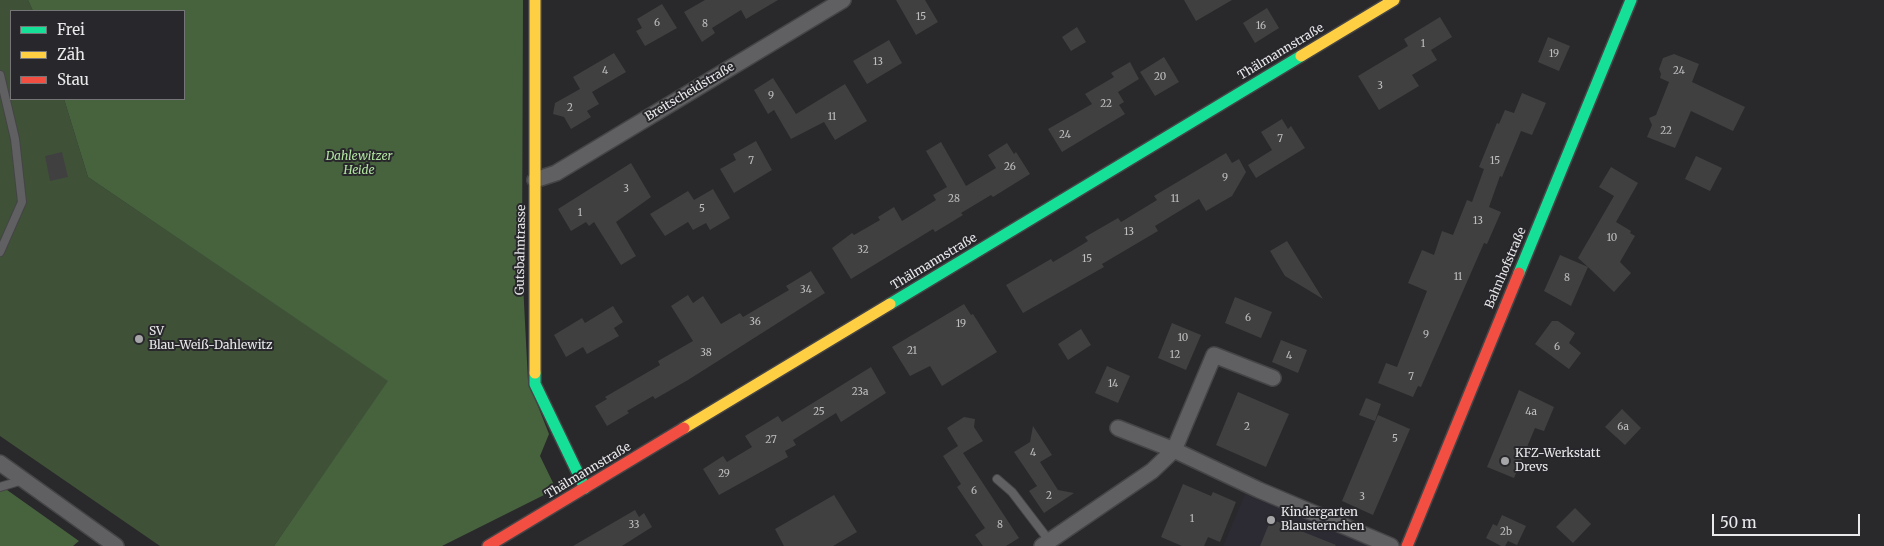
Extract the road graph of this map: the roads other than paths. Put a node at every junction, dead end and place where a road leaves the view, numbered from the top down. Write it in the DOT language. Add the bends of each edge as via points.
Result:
graph roads {
  1 [pos="535,0"];
  2 [pos="843,0"];
  3 [pos="1394,0"];
  4 [pos="1631,0"];
  5 [pos="0,75"];
  6 [pos="535,180"];
  7 [pos="0,252"];
  8 [pos="1273,378"];
  9 [pos="1118,428"];
  10 [pos="1174,450"];
  11 [pos="0,463"];
  12 [pos="23,480"];
  13 [pos="997,480"];
  14 [pos="0,487"];
  15 [pos="585,488"];
  16 [pos="107,544"];
  17 [pos="1048,544"];
  18 [pos="488,546"];
  19 [pos="1391,546"];
  20 [pos="1407,546"];
  1 -- 6 [label="street, Gutsbahntrasse"];
  2 -- 6 [label="street, Breitscheidstraße" via="556,173"];
  3 -- 15 [label="street, Thälmannstraße"];
  4 -- 20 [label="street, Bahnhofstraße"];
  5 -- 7 [label="lane" via="15,138 22,202"];
  6 -- 15 [label="street, Gutsbahntrasse" via="535,384"];
  8 -- 10 [label="street" via="1214,355"];
  9 -- 10 [label="street"];
  10 -- 17 [label="street" via="1152,471"];
  10 -- 19 [label="street"];
  11 -- 12 [label="street"];
  12 -- 14 [label="lane"];
  12 -- 16 [label="street"];
  13 -- 17 [label="lane" via="1012,492"];
  15 -- 18 [label="street, Thälmannstraße"];
}
